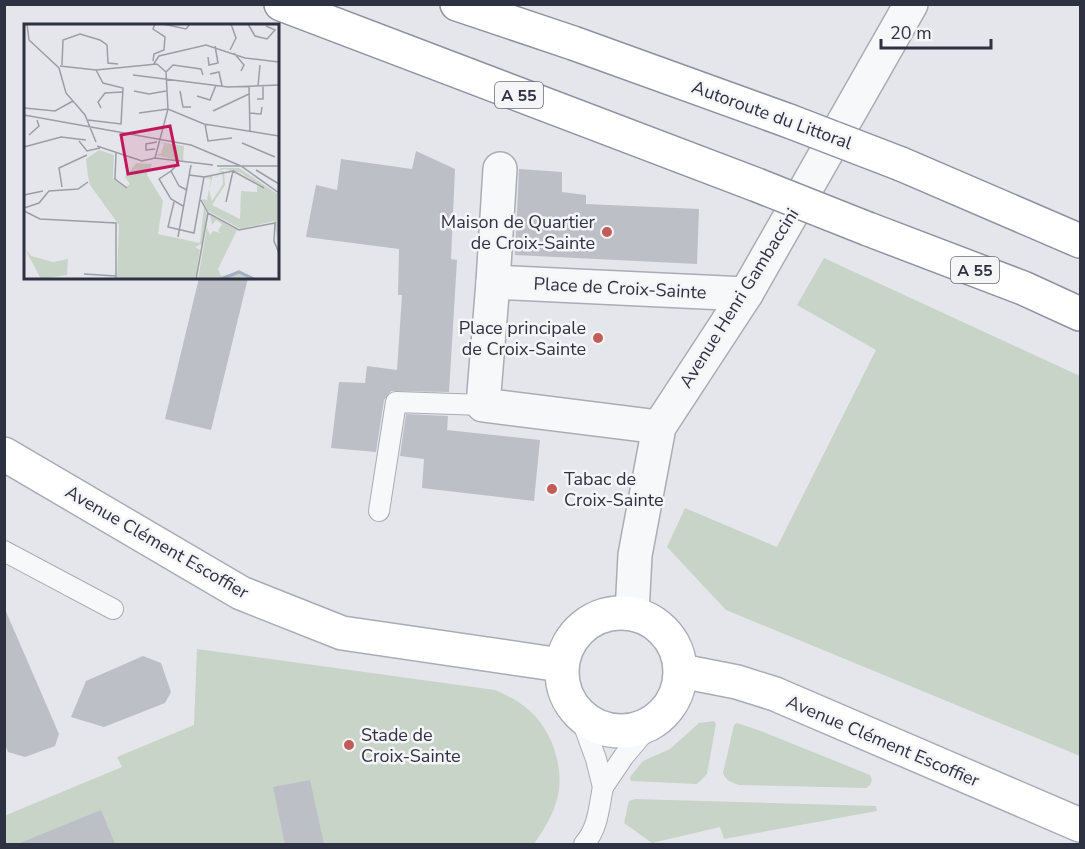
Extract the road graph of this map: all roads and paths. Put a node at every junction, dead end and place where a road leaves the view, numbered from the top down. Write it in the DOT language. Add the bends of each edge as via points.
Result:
graph roads {
  1 [pos="281,4"];
  2 [pos="457,4"];
  3 [pos="911,4"];
  4 [pos="500,169"];
  5 [pos="1080,241"];
  6 [pos="493,282"];
  7 [pos="746,294"];
  8 [pos="1080,314"];
  9 [pos="483,405"];
  10 [pos="659,427"];
  11 [pos="4,454"];
  12 [pos="379,511"];
  13 [pos="4,551"];
  14 [pos="113,609"];
  15 [pos="632,613"];
  16 [pos="561,665"];
  17 [pos="681,671"];
  18 [pos="580,715"];
  19 [pos="652,723"];
  20 [pos="603,787"];
  21 [pos="1080,825"];
  22 [pos="584,844"];
  1 -- 8 [label="main road, A 55, bridge" via="757,184"];
  2 -- 5 [label="main road, Autoroute du Littoral, bridge" via="789,121"];
  3 -- 7 [label="street, Avenue Henri Gambaccini"];
  4 -- 6 [label="street"];
  6 -- 7 [label="street, Place de Croix-Sainte"];
  6 -- 9 [label="street"];
  7 -- 10 [label="street, Avenue Henri Gambaccini"];
  9 -- 10 [label="street"];
  9 -- 12 [label="lane" via="396,402"];
  10 -- 15 [label="street, Avenue Henri Gambaccini" via="635,555"];
  11 -- 16 [label="main road, Avenue Clément Escoffier" via="241,593 342,633"];
  13 -- 14 [label="lane"];
  15 -- 16 [label="main road" via="594,618 578,630"];
  15 -- 17 [label="main road" via="651,620 667,633 677,651"];
  16 -- 18 [label="main road" via="568,701"];
  17 -- 19 [label="main road" via="678,691 668,710"];
  17 -- 21 [label="main road, Avenue Clément Escoffier" via="775,694"];
  18 -- 19 [label="main road" via="605,730 633,731"];
  18 -- 20 [label="lane"];
  19 -- 20 [label="lane"];
  20 -- 22 [label="lane" via="596,825"];
}
